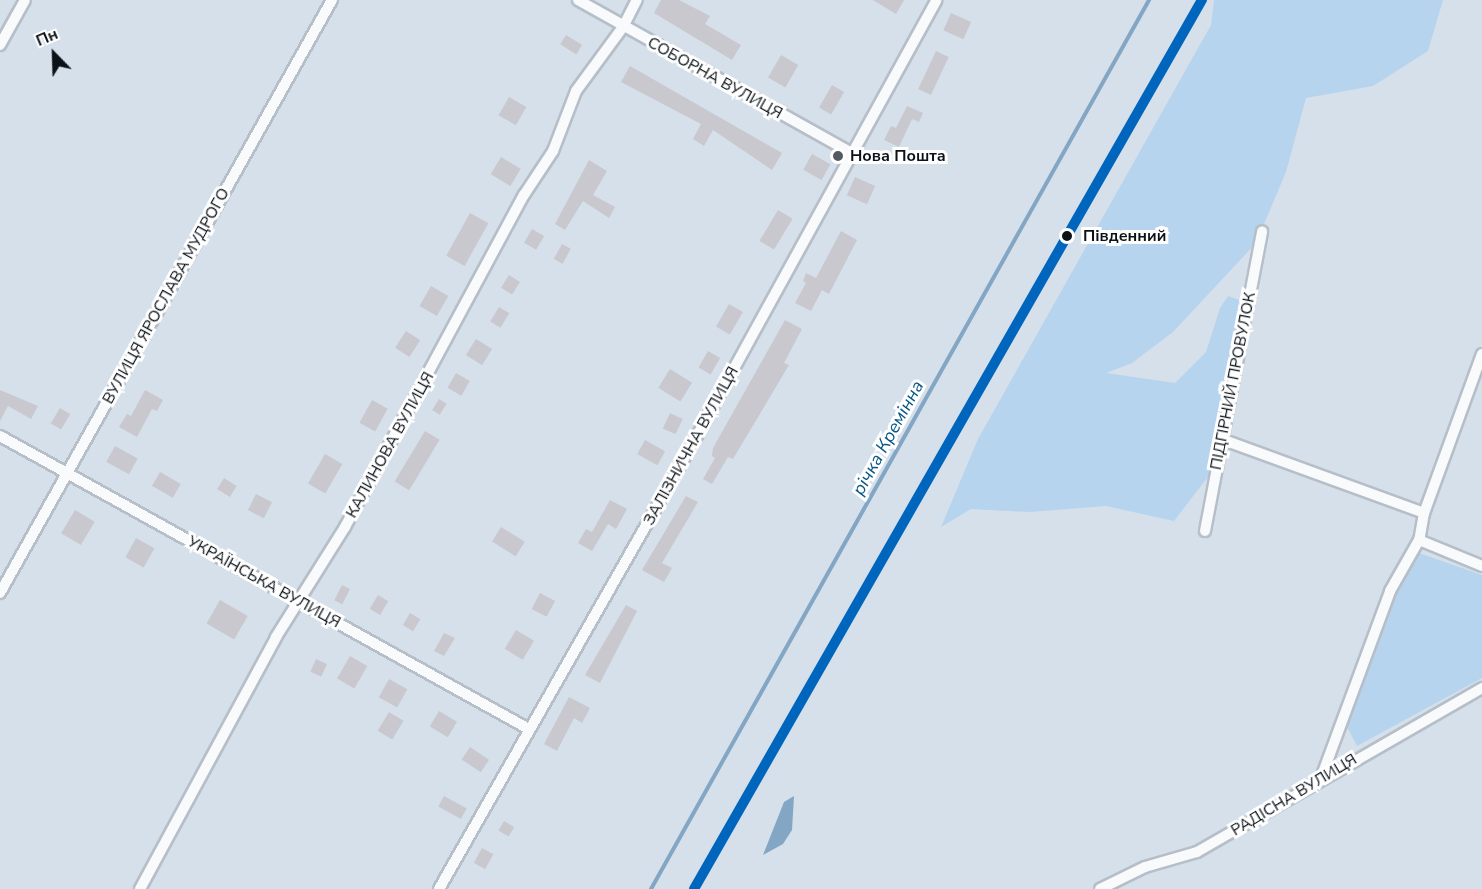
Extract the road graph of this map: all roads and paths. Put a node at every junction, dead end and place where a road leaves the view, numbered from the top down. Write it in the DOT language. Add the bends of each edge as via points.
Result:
graph roads {
  1 [pos="25,0"];
  2 [pos="332,0"];
  3 [pos="578,0"];
  4 [pos="637,0"];
  5 [pos="937,0"];
  6 [pos="622,27"];
  7 [pos="0,45"];
  8 [pos="853,154"];
  9 [pos="1262,231"];
  10 [pos="1482,354"];
  11 [pos="0,436"];
  12 [pos="1221,439"];
  13 [pos="67,474"];
  14 [pos="1424,513"];
  15 [pos="1205,531"];
  16 [pos="1421,542"];
  17 [pos="1482,566"];
  18 [pos="0,593"];
  19 [pos="300,601"];
  20 [pos="1482,688"];
  21 [pos="527,728"];
  22 [pos="1321,778"];
  23 [pos="140,889"];
  24 [pos="438,889"];
  25 [pos="1100,889"];
  1 -- 7 [label="street"];
  2 -- 13 [label="street, ВУЛИЦЯ ЯРОСЛАВА МУДРОГО"];
  3 -- 6 [label="street, СОБОРНА ВУЛИЦЯ"];
  4 -- 6 [label="street, КАЛИНОВА ВУЛИЦЯ"];
  5 -- 8 [label="street, ЗАЛІЗНИЧНА ВУЛИЦЯ"];
  6 -- 8 [label="street, СОБОРНА ВУЛИЦЯ"];
  6 -- 19 [label="street, КАЛИНОВА ВУЛИЦЯ" via="576,91 554,151 524,195 345,527"];
  8 -- 21 [label="street, ЗАЛІЗНИЧНА ВУЛИЦЯ" via="692,445"];
  9 -- 12 [label="street, ПІДГІРНИЙ ПРОВУЛОК"];
  10 -- 14 [label="street"];
  11 -- 13 [label="street, УКРАЇНСЬКА ВУЛИЦЯ"];
  12 -- 14 [label="street"];
  12 -- 15 [label="street, ПІДГІРНИЙ ПРОВУЛОК"];
  13 -- 18 [label="street, ВУЛИЦЯ ЯРОСЛАВА МУДРОГО"];
  13 -- 19 [label="street, УКРАЇНСЬКА ВУЛИЦЯ"];
  14 -- 16 [label="street"];
  16 -- 17 [label="street"];
  16 -- 22 [label="street" via="1390,591"];
  19 -- 21 [label="street, УКРАЇНСЬКА ВУЛИЦЯ"];
  19 -- 23 [label="street, КАЛИНОВА ВУЛИЦЯ" via="276,637"];
  20 -- 22 [label="street, РАДІСНА ВУЛИЦЯ"];
  21 -- 24 [label="street, ЗАЛІЗНИЧНА ВУЛИЦЯ"];
  22 -- 25 [label="street, РАДІСНА ВУЛИЦЯ" via="1197,852 1145,867"];
}
